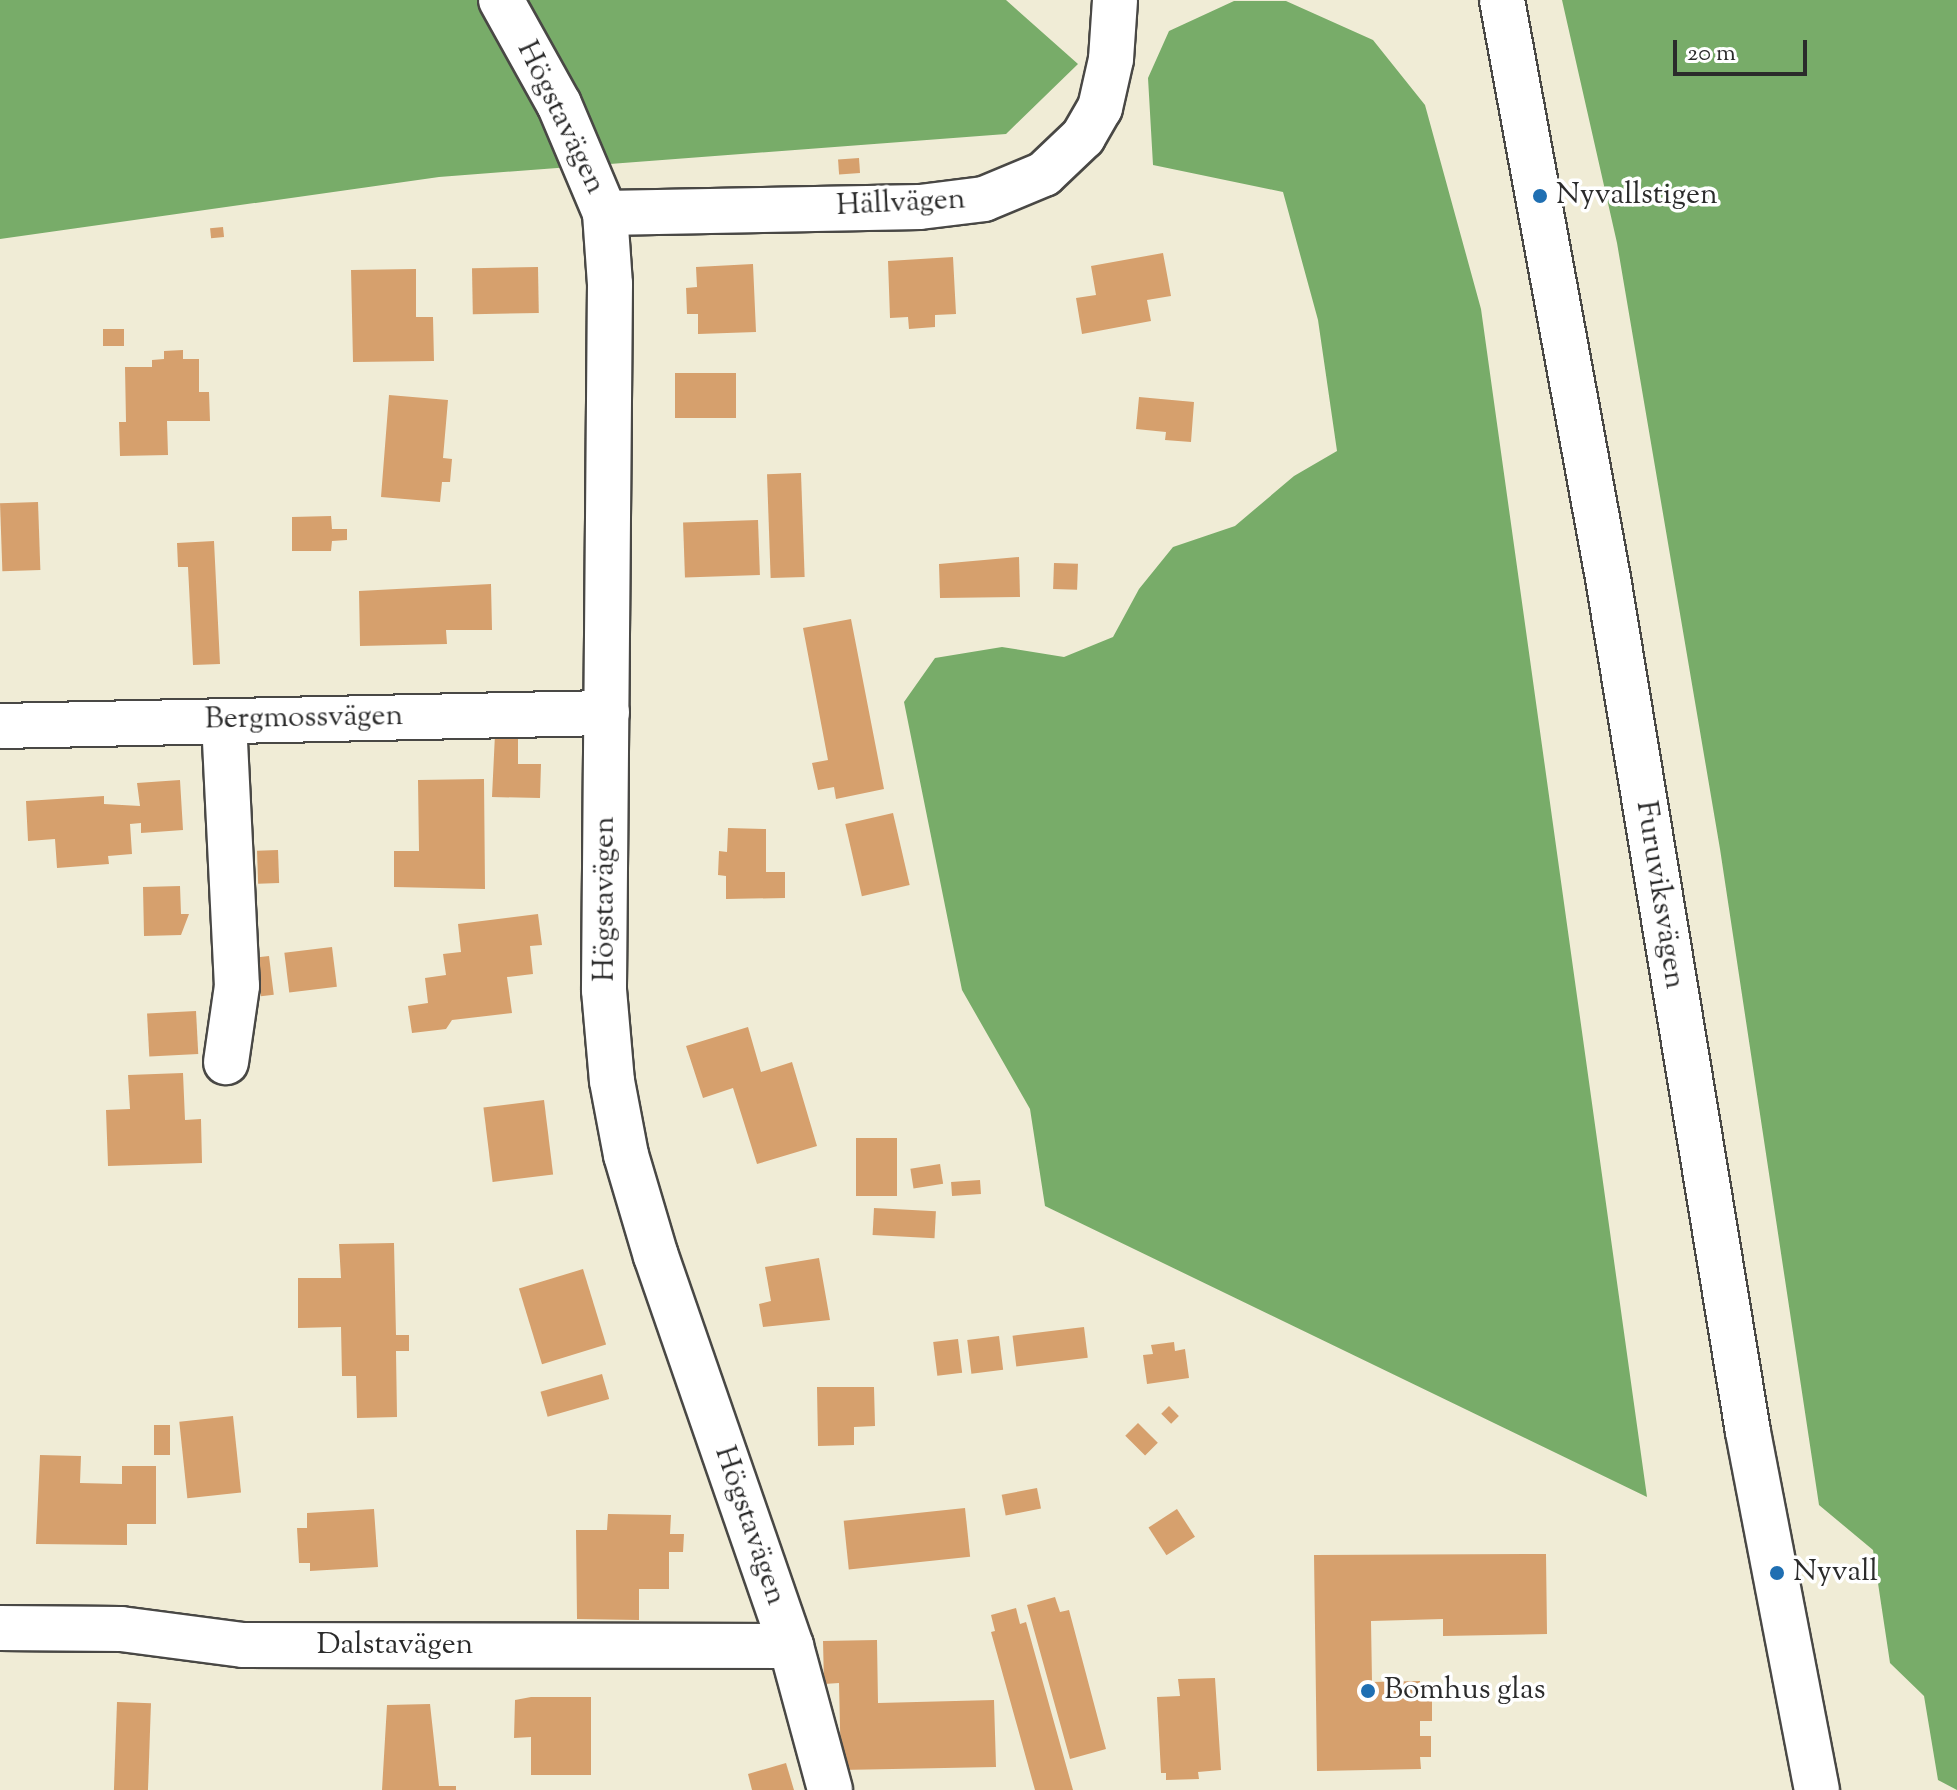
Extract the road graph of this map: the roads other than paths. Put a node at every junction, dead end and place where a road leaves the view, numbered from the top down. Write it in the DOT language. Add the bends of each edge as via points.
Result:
graph roads {
  1 [pos="501,0"];
  2 [pos="1115,0"];
  3 [pos="1502,0"];
  4 [pos="605,213"];
  5 [pos="607,713"];
  6 [pos="224,721"];
  7 [pos="0,726"];
  8 [pos="226,1062"];
  9 [pos="0,1628"];
  10 [pos="791,1646"];
  11 [pos="830,1790"];
  12 [pos="1817,1790"];
  1 -- 4 [label="street, Högstavägen" via="559,104"];
  2 -- 4 [label="street, Hällvägen" via="1111,59 1100,108 1083,137 1044,174 984,199 920,207"];
  3 -- 12 [label="street, Furuviksvägen" via="1608,578 1748,1432"];
  4 -- 5 [label="street, Högstavägen" via="610,284"];
  5 -- 6 [label="street, Bergmossvägen"];
  5 -- 10 [label="street, Högstavägen" via="604,990 612,1081 626,1155"];
  6 -- 7 [label="street, Bergmossvägen"];
  6 -- 8 [label="street" via="237,986"];
  9 -- 10 [label="street, Dalstavägen" via="121,1629 243,1645"];
  10 -- 11 [label="street, Högstavägen"];
}
